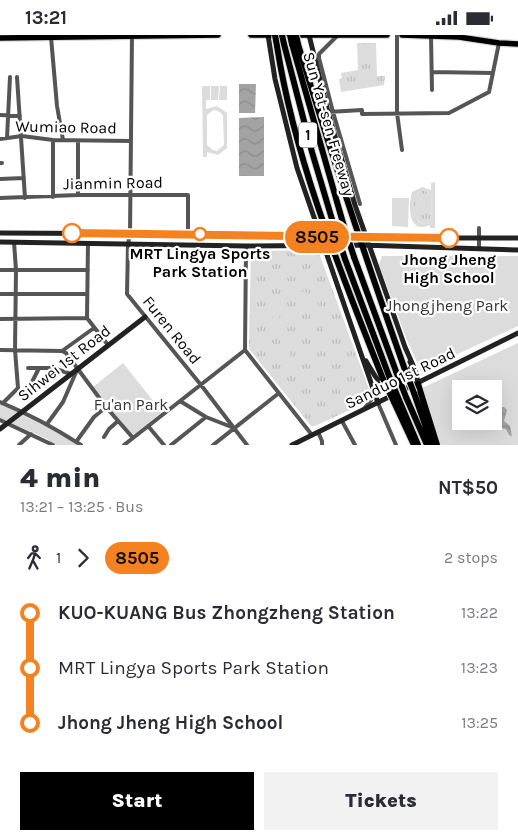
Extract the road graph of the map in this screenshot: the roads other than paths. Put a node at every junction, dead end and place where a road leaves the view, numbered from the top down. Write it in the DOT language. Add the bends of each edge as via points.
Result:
graph roads {
  1 [pos="218,35"];
  2 [pos="251,35"];
  3 [pos="268,35"];
  4 [pos="275,35"];
  5 [pos="282,35"];
  6 [pos="290,35"];
  7 [pos="296,35"];
  8 [pos="309,35"];
  9 [pos="350,35"];
  10 [pos="366,35"];
  11 [pos="387,35"];
  12 [pos="397,35"];
  13 [pos="402,35"];
  14 [pos="466,35"];
  15 [pos="489,35"];
  16 [pos="87,36"];
  17 [pos="96,36"];
  18 [pos="132,36"];
  19 [pos="148,36"];
  20 [pos="337,36"];
  21 [pos="430,36"];
  22 [pos="47,37"];
  23 [pos="455,37"];
  24 [pos="0,38"];
  25 [pos="492,42"];
  26 [pos="500,43"];
  27 [pos="518,43"];
  28 [pos="295,44"];
  29 [pos="281,45"];
  30 [pos="432,72"];
  31 [pos="493,73"];
  32 [pos="10,77"];
  33 [pos="17,77"];
  34 [pos="432,89"];
  35 [pos="330,112"];
  36 [pos="397,113"];
  37 [pos="0,115"];
  38 [pos="9,115"];
  39 [pos="20,116"];
  40 [pos="22,137"];
  41 [pos="7,138"];
  42 [pos="0,139"];
  43 [pos="53,140"];
  44 [pos="63,140"];
  45 [pos="78,141"];
  46 [pos="131,141"];
  47 [pos="402,150"];
  48 [pos="24,178"];
  49 [pos="0,179"];
  50 [pos="78,195"];
  51 [pos="131,196"];
  52 [pos="52,197"];
  53 [pos="0,198"];
  54 [pos="25,198"];
  55 [pos="360,204"];
  56 [pos="479,228"];
  57 [pos="0,233"];
  58 [pos="130,234"];
  59 [pos="188,234"];
  60 [pos="320,237"];
  61 [pos="328,237"];
  62 [pos="366,237"];
  63 [pos="358,238"];
  64 [pos="479,238"];
  65 [pos="518,238"];
  66 [pos="0,241"];
  67 [pos="14,242"];
  68 [pos="88,243"];
  69 [pos="128,244"];
  70 [pos="323,245"];
  71 [pos="331,245"];
  72 [pos="360,245"];
  73 [pos="246,246"];
  74 [pos="368,246"];
  75 [pos="479,249"];
  76 [pos="518,250"];
  77 [pos="0,270"];
  78 [pos="88,270"];
  79 [pos="16,271"];
  80 [pos="0,294"];
  81 [pos="87,294"];
  82 [pos="16,295"];
  83 [pos="145,317"];
  84 [pos="86,318"];
  85 [pos="0,319"];
  86 [pos="16,319"];
  87 [pos="94,328"];
  88 [pos="354,330"];
  89 [pos="518,333"];
  90 [pos="108,345"];
  91 [pos="406,347"];
  92 [pos="245,349"];
  93 [pos="0,350"];
  94 [pos="15,350"];
  95 [pos="62,351"];
  96 [pos="28,368"];
  97 [pos="39,368"];
  98 [pos="78,368"];
  99 [pos="71,374"];
  100 [pos="386,378"];
  101 [pos="32,382"];
  102 [pos="418,384"];
  103 [pos="201,385"];
  104 [pos="373,388"];
  105 [pos="279,393"];
  106 [pos="180,401"];
  107 [pos="397,401"];
  108 [pos="1,403"];
  109 [pos="378,403"];
  110 [pos="106,407"];
  111 [pos="363,410"];
  112 [pos="22,411"];
  113 [pos="206,417"];
  114 [pos="0,420"];
  115 [pos="118,421"];
  116 [pos="342,421"];
  117 [pos="8,423"];
  118 [pos="47,424"];
  119 [pos="148,426"];
  120 [pos="234,428"];
  121 [pos="0,429"];
  122 [pos="318,432"];
  123 [pos="32,434"];
  124 [pos="312,435"];
  125 [pos="104,437"];
  126 [pos="132,438"];
  127 [pos="76,442"];
  128 [pos="19,445"];
  129 [pos="53,445"];
  130 [pos="81,445"];
  131 [pos="124,445"];
  132 [pos="164,445"];
  133 [pos="171,445"];
  134 [pos="214,445"];
  135 [pos="247,445"];
  136 [pos="292,445"];
  137 [pos="322,445"];
  138 [pos="355,445"];
  139 [pos="396,445"];
  140 [pos="414,445"];
  141 [pos="418,445"];
  142 [pos="428,445"];
  143 [pos="432,445"];
  144 [pos="437,445"];
  1 -- 19 [label="main road"];
  2 -- 3 [label="main road"];
  3 -- 8 [label="main road"];
  3 -- 60 [label="street" via="275,79 297,168"];
  4 -- 29 [label="highway, bridge"];
  5 -- 29 [label="highway, Sun Yat-sen Freeway / 1, bridge"];
  6 -- 28 [label="highway, Sun Yat-sen Freeway / 1, bridge"];
  7 -- 28 [label="highway, bridge"];
  8 -- 20 [label="main road"];
  8 -- 35 [label="street"];
  9 -- 10 [label="main road"];
  9 -- 20 [label="main road"];
  10 -- 11 [label="main road"];
  12 -- 36 [label="street"];
  13 -- 21 [label="main road"];
  14 -- 23 [label="street"];
  15 -- 25 [label="street"];
  16 -- 17 [label="main road"];
  16 -- 22 [label="main road"];
  17 -- 18 [label="main road"];
  18 -- 19 [label="main road"];
  18 -- 46 [label="street, Furen Road"];
  20 -- 35 [label="street" via="319,53"];
  21 -- 23 [label="main road"];
  21 -- 30 [label="street"];
  22 -- 24 [label="main road"];
  22 -- 44 [label="street"];
  23 -- 25 [label="main road"];
  25 -- 26 [label="main road"];
  26 -- 27 [label="main road"];
  26 -- 31 [label="street"];
  28 -- 63 [label="highway"];
  28 -- 142 [label="highway, Sun Yat-sen Freeway / 1, bridge" via="354,257 396,374"];
  29 -- 61 [label="highway" via="283,81 300,151"];
  29 -- 100 [label="highway, Sun Yat-sen Freeway / 1, bridge" via="334,226"];
  30 -- 31 [label="street"];
  30 -- 34 [label="street"];
  31 -- 36 [label="street" via="489,91 449,113"];
  32 -- 38 [label="street"];
  33 -- 39 [label="street"];
  35 -- 36 [label="street"];
  35 -- 55 [label="street"];
  35 -- 62 [label="street"];
  36 -- 47 [label="street"];
  37 -- 38 [label="street"];
  38 -- 39 [label="street"];
  38 -- 41 [label="street"];
  39 -- 40 [label="street"];
  40 -- 41 [label="street, Wumiao Road"];
  40 -- 43 [label="street, Wumiao Road"];
  40 -- 48 [label="street"];
  41 -- 42 [label="street, Wumiao Road"];
  43 -- 44 [label="street, Wumiao Road"];
  43 -- 52 [label="street"];
  44 -- 45 [label="street, Wumiao Road"];
  45 -- 46 [label="street, Wumiao Road"];
  45 -- 50 [label="street"];
  46 -- 51 [label="street, Furen Road"];
  48 -- 49 [label="street"];
  48 -- 54 [label="street"];
  50 -- 51 [label="street, Jianmin Road"];
  50 -- 52 [label="street, Jianmin Road"];
  51 -- 58 [label="street, Furen Road"];
  51 -- 59 [label="street, Jianmin Road" via="188,195"];
  52 -- 54 [label="street, Jianmin Road"];
  53 -- 54 [label="street, Jianmin Road"];
  56 -- 64 [label="street"];
  57 -- 58 [label="street"];
  58 -- 59 [label="street"];
  58 -- 69 [label="street, Furen Road"];
  59 -- 60 [label="street"];
  60 -- 61 [label="street"];
  60 -- 70 [label="street"];
  61 -- 63 [label="street"];
  61 -- 71 [label="highway"];
  62 -- 63 [label="street"];
  62 -- 64 [label="street"];
  62 -- 74 [label="street"];
  63 -- 72 [label="highway"];
  64 -- 65 [label="street"];
  64 -- 75 [label="street"];
  66 -- 67 [label="street"];
  67 -- 68 [label="street"];
  67 -- 79 [label="street"];
  68 -- 69 [label="street"];
  68 -- 78 [label="street"];
  69 -- 73 [label="street"];
  69 -- 83 [label="street, Furen Road" via="127,294"];
  70 -- 71 [label="street"];
  70 -- 73 [label="street"];
  70 -- 88 [label="street"];
  71 -- 72 [label="street"];
  71 -- 100 [label="highway"];
  72 -- 74 [label="street"];
  72 -- 143 [label="highway, bridge"];
  73 -- 92 [label="street"];
  74 -- 75 [label="street"];
  74 -- 91 [label="street"];
  75 -- 76 [label="street"];
  77 -- 79 [label="street"];
  78 -- 79 [label="street"];
  78 -- 81 [label="street"];
  79 -- 82 [label="street"];
  80 -- 82 [label="street"];
  81 -- 82 [label="street"];
  81 -- 84 [label="street"];
  82 -- 86 [label="street"];
  83 -- 90 [label="street, Sihwei 1st Road"];
  83 -- 103 [label="street, Furen Road"];
  84 -- 86 [label="street"];
  84 -- 87 [label="street"];
  85 -- 86 [label="street"];
  86 -- 94 [label="street"];
  87 -- 90 [label="street"];
  87 -- 95 [label="street"];
  88 -- 91 [label="street" via="366,361 380,381 408,373 412,366"];
  88 -- 104 [label="street"];
  89 -- 102 [label="street, Sanduo 1st Road"];
  90 -- 98 [label="street, Sihwei 1st Road"];
  91 -- 102 [label="street"];
  92 -- 103 [label="street"];
  92 -- 105 [label="street"];
  93 -- 94 [label="street"];
  94 -- 95 [label="street"];
  94 -- 108 [label="street" via="18,388"];
  95 -- 98 [label="street"];
  96 -- 97 [label="street"];
  97 -- 99 [label="street"];
  97 -- 101 [label="street"];
  98 -- 99 [label="street, Sihwei 1st Road"];
  98 -- 110 [label="street"];
  98 -- 118 [label="street" via="63,402"];
  99 -- 112 [label="street, Sihwei 1st Road"];
  100 -- 107 [label="highway, Sun Yat-sen Freeway / 1, bridge"];
  102 -- 109 [label="street, Sanduo 1st Road"];
  102 -- 144 [label="highway"];
  103 -- 106 [label="street"];
  103 -- 120 [label="street, Furen Road"];
  104 -- 109 [label="street"];
  104 -- 111 [label="street" via="371,400"];
  105 -- 120 [label="street"];
  105 -- 124 [label="street"];
  106 -- 113 [label="street"];
  106 -- 119 [label="street"];
  107 -- 140 [label="highway"];
  107 -- 141 [label="highway, Sun Yat-sen Freeway / 1"];
  108 -- 112 [label="street"];
  109 -- 111 [label="street, Sanduo 1st Road"];
  109 -- 139 [label="street"];
  110 -- 115 [label="street"];
  110 -- 127 [label="street" via="94,417"];
  111 -- 116 [label="street, Sanduo 1st Road"];
  112 -- 117 [label="street, Sihwei 1st Road"];
  112 -- 118 [label="street"];
  113 -- 120 [label="street"];
  113 -- 133 [label="street"];
  114 -- 117 [label="street"];
  115 -- 125 [label="street"];
  115 -- 126 [label="street"];
  116 -- 122 [label="street, Sanduo 1st Road"];
  116 -- 138 [label="street"];
  117 -- 121 [label="street, Sihwei 1st Road"];
  117 -- 123 [label="street"];
  118 -- 127 [label="street"];
  119 -- 126 [label="street"];
  119 -- 132 [label="street"];
  120 -- 134 [label="street"];
  120 -- 135 [label="street, Furen Road"];
  122 -- 124 [label="street, Sanduo 1st Road"];
  122 -- 137 [label="street"];
  123 -- 128 [label="street"];
  123 -- 129 [label="street"];
  124 -- 136 [label="street, Sanduo 1st Road"];
  126 -- 131 [label="street"];
  127 -- 130 [label="street"];
}
